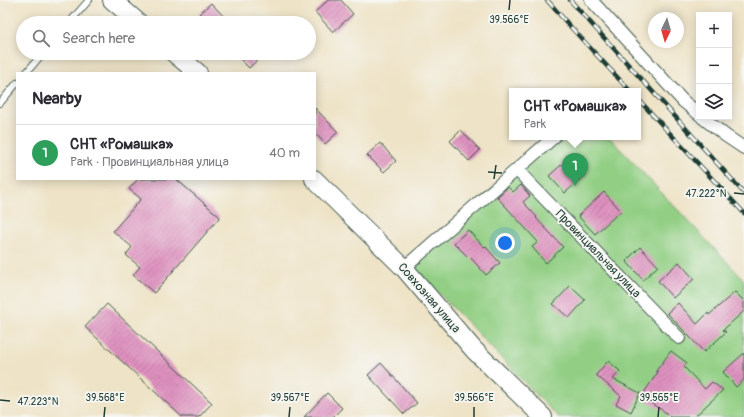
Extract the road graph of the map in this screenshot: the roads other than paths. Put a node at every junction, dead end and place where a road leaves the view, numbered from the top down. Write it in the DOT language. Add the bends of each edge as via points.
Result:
graph roads {
  1 [pos="89,0"];
  2 [pos="112,0"];
  3 [pos="591,0"];
  4 [pos="75,16"];
  5 [pos="131,16"];
  6 [pos="37,60"];
  7 [pos="182,60"];
  8 [pos="27,72"];
  9 [pos="197,72"];
  10 [pos="16,84"];
  11 [pos="0,103"];
  12 [pos="696,112"];
  13 [pos="706,120"];
  14 [pos="551,140"];
  15 [pos="744,148"];
  16 [pos="517,170"];
  17 [pos="315,180"];
  18 [pos="404,268"];
  19 [pos="680,338"];
  20 [pos="543,417"];
  1 -- 4 [label="lane"];
  2 -- 5 [label="street"];
  3 -- 12 [label="street" via="683,101"];
  6 -- 8 [label="lane"];
  7 -- 9 [label="street"];
  10 -- 11 [label="lane"];
  13 -- 15 [label="street"];
  14 -- 16 [label="street"];
  16 -- 18 [label="street"];
  16 -- 19 [label="street, Провинциальная улица"];
  17 -- 18 [label="street, Совхозная улица"];
  18 -- 20 [label="street, Совхозная улица" via="474,350"];
}
